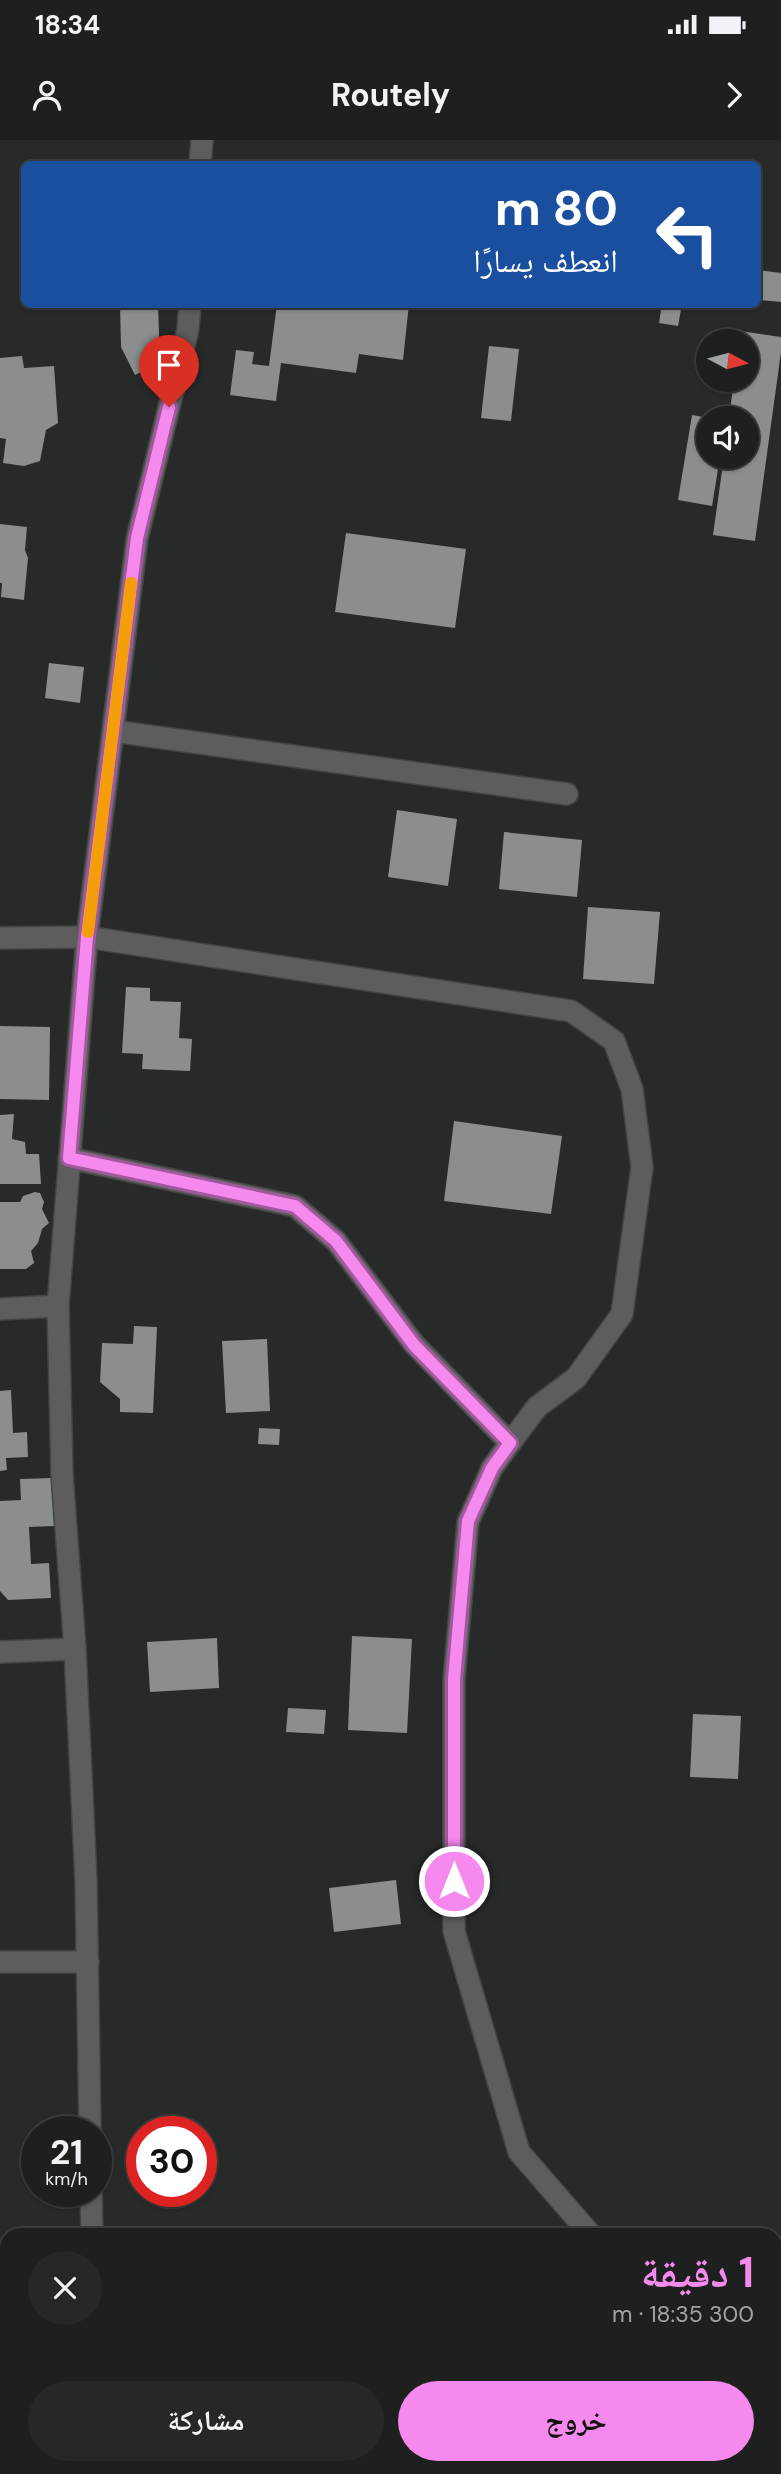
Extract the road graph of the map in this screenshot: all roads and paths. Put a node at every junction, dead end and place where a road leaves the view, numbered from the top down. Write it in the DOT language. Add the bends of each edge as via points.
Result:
graph roads {
  1 [pos="202,140"];
  2 [pos="200,161"];
  3 [pos="190,308"];
  4 [pos="113,731"];
  5 [pos="567,794"];
  6 [pos="87,937"];
  7 [pos="0,938"];
  8 [pos="69,1158"];
  9 [pos="58,1306"];
  10 [pos="0,1308"];
  11 [pos="510,1443"];
  12 [pos="75,1649"];
  13 [pos="0,1652"];
  14 [pos="0,1962"];
  15 [pos="88,1962"];
  16 [pos="90,2116"];
  17 [pos="91,2207"];
  18 [pos="92,2228"];
  19 [pos="585,2228"];
  1 -- 2 [label="street"];
  3 -- 4 [label="street" via="137,538"];
  4 -- 5 [label="street"];
  4 -- 6 [label="street"];
  6 -- 7 [label="street"];
  6 -- 8 [label="street"];
  6 -- 11 [label="street" via="571,1011 614,1041 632,1089 642,1167 622,1314 576,1378 537,1407"];
  8 -- 9 [label="street"];
  8 -- 11 [label="street" via="295,1206 336,1241 414,1345"];
  9 -- 10 [label="street"];
  9 -- 12 [label="street" via="61,1474"];
  11 -- 19 [label="street" via="492,1468 468,1521 454,1679 454,1931 519,2152"];
  12 -- 13 [label="street"];
  12 -- 15 [label="street"];
  14 -- 15 [label="street"];
  15 -- 16 [label="street"];
  17 -- 18 [label="street"];
}
